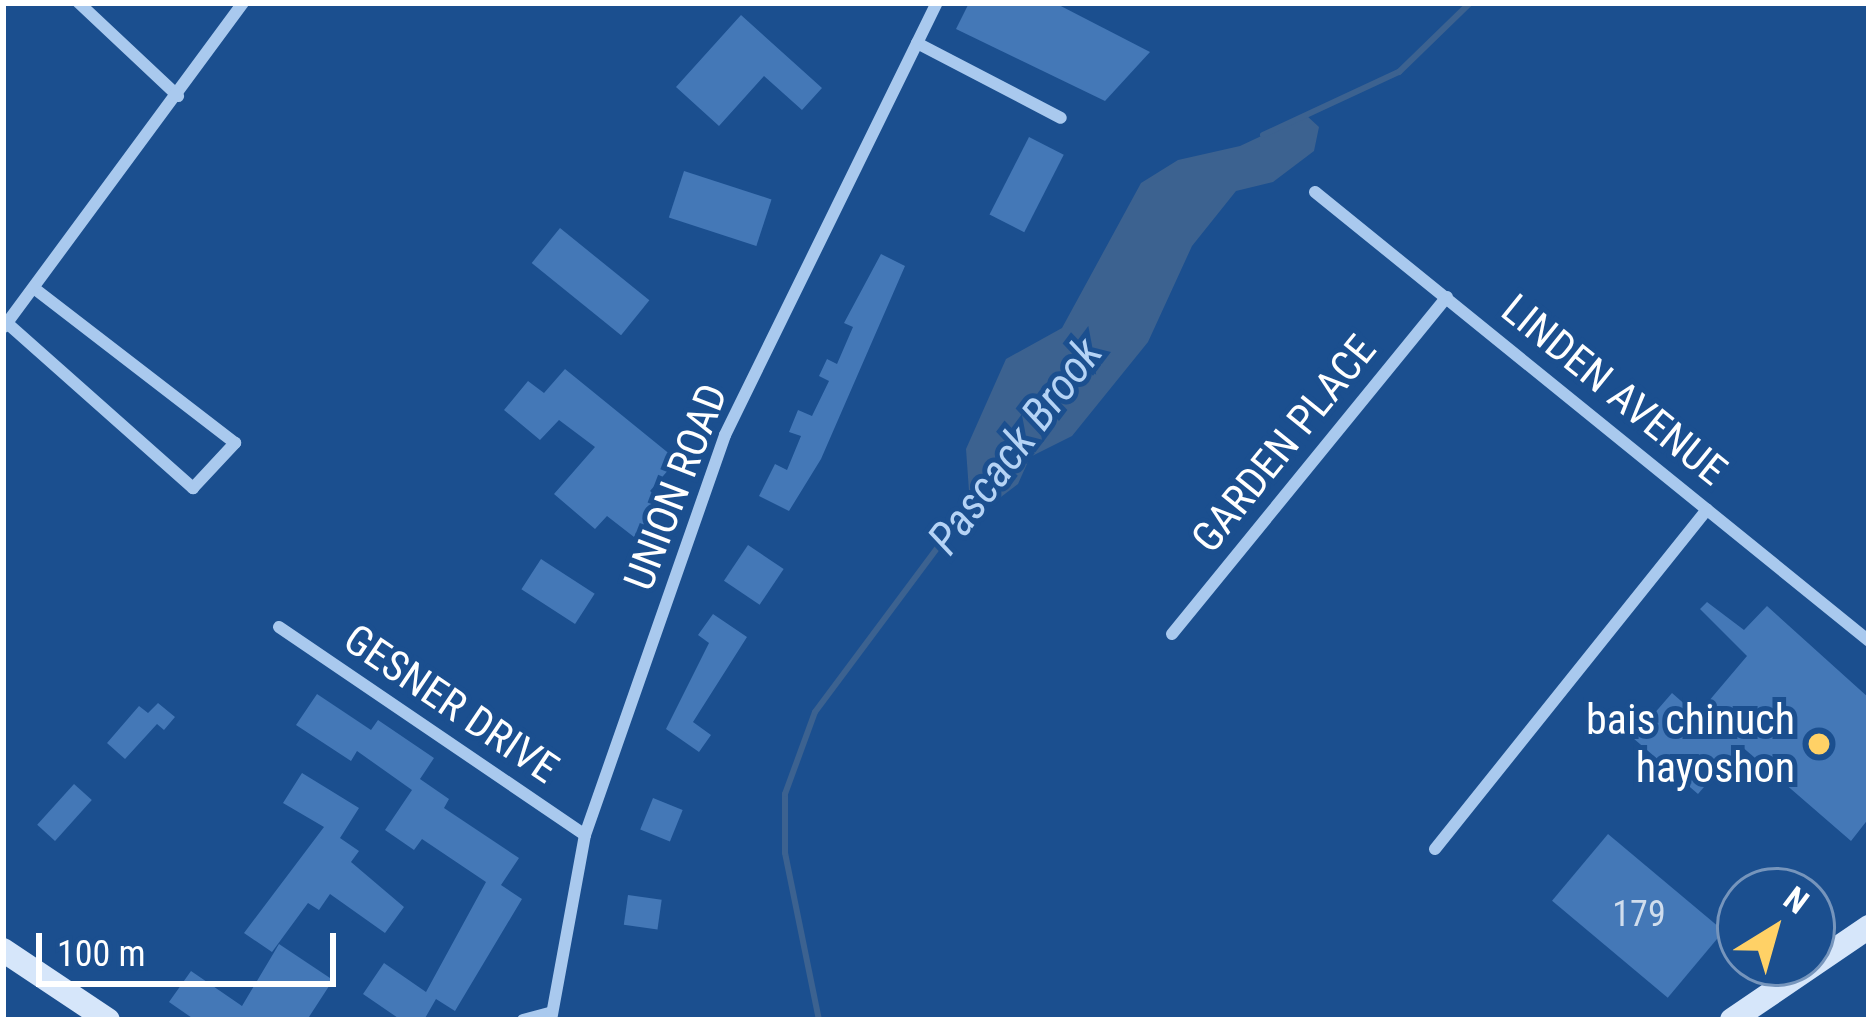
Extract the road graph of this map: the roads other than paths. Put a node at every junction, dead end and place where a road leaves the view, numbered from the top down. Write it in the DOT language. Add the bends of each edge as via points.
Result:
graph roads {
  1 [pos="79,3"];
  2 [pos="243,3"];
  3 [pos="937,3"];
  4 [pos="917,43"];
  5 [pos="178,96"];
  6 [pos="1061,118"];
  7 [pos="1316,192"];
  8 [pos="34,287"];
  9 [pos="1448,297"];
  10 [pos="5,325"];
  11 [pos="1707,509"];
  12 [pos="279,627"];
  13 [pos="1172,634"];
  14 [pos="1869,640"];
  15 [pos="585,835"];
  16 [pos="1435,849"];
  17 [pos="1869,927"];
  18 [pos="3,950"];
  19 [pos="551,1016"];
  20 [pos="108,1020"];
  21 [pos="523,1020"];
  22 [pos="1732,1020"];
  1 -- 5 [label="street"];
  2 -- 5 [label="street"];
  3 -- 4 [label="street, UNION ROAD"];
  4 -- 6 [label="street"];
  4 -- 15 [label="street, UNION ROAD" via="725,435"];
  5 -- 8 [label="street"];
  7 -- 9 [label="street, LINDEN AVENUE"];
  8 -- 10 [label="street"];
  8 -- 10 [label="street" via="235,443 193,488"];
  9 -- 11 [label="street, LINDEN AVENUE"];
  9 -- 13 [label="street, GARDEN PLACE"];
  11 -- 14 [label="street, LINDEN AVENUE"];
  11 -- 16 [label="street"];
  12 -- 15 [label="street, GESNER DRIVE"];
  15 -- 19 [label="street, UNION ROAD"];
  17 -- 22 [label="main road"];
  18 -- 20 [label="main road"];
  19 -- 21 [label="street"];
}
